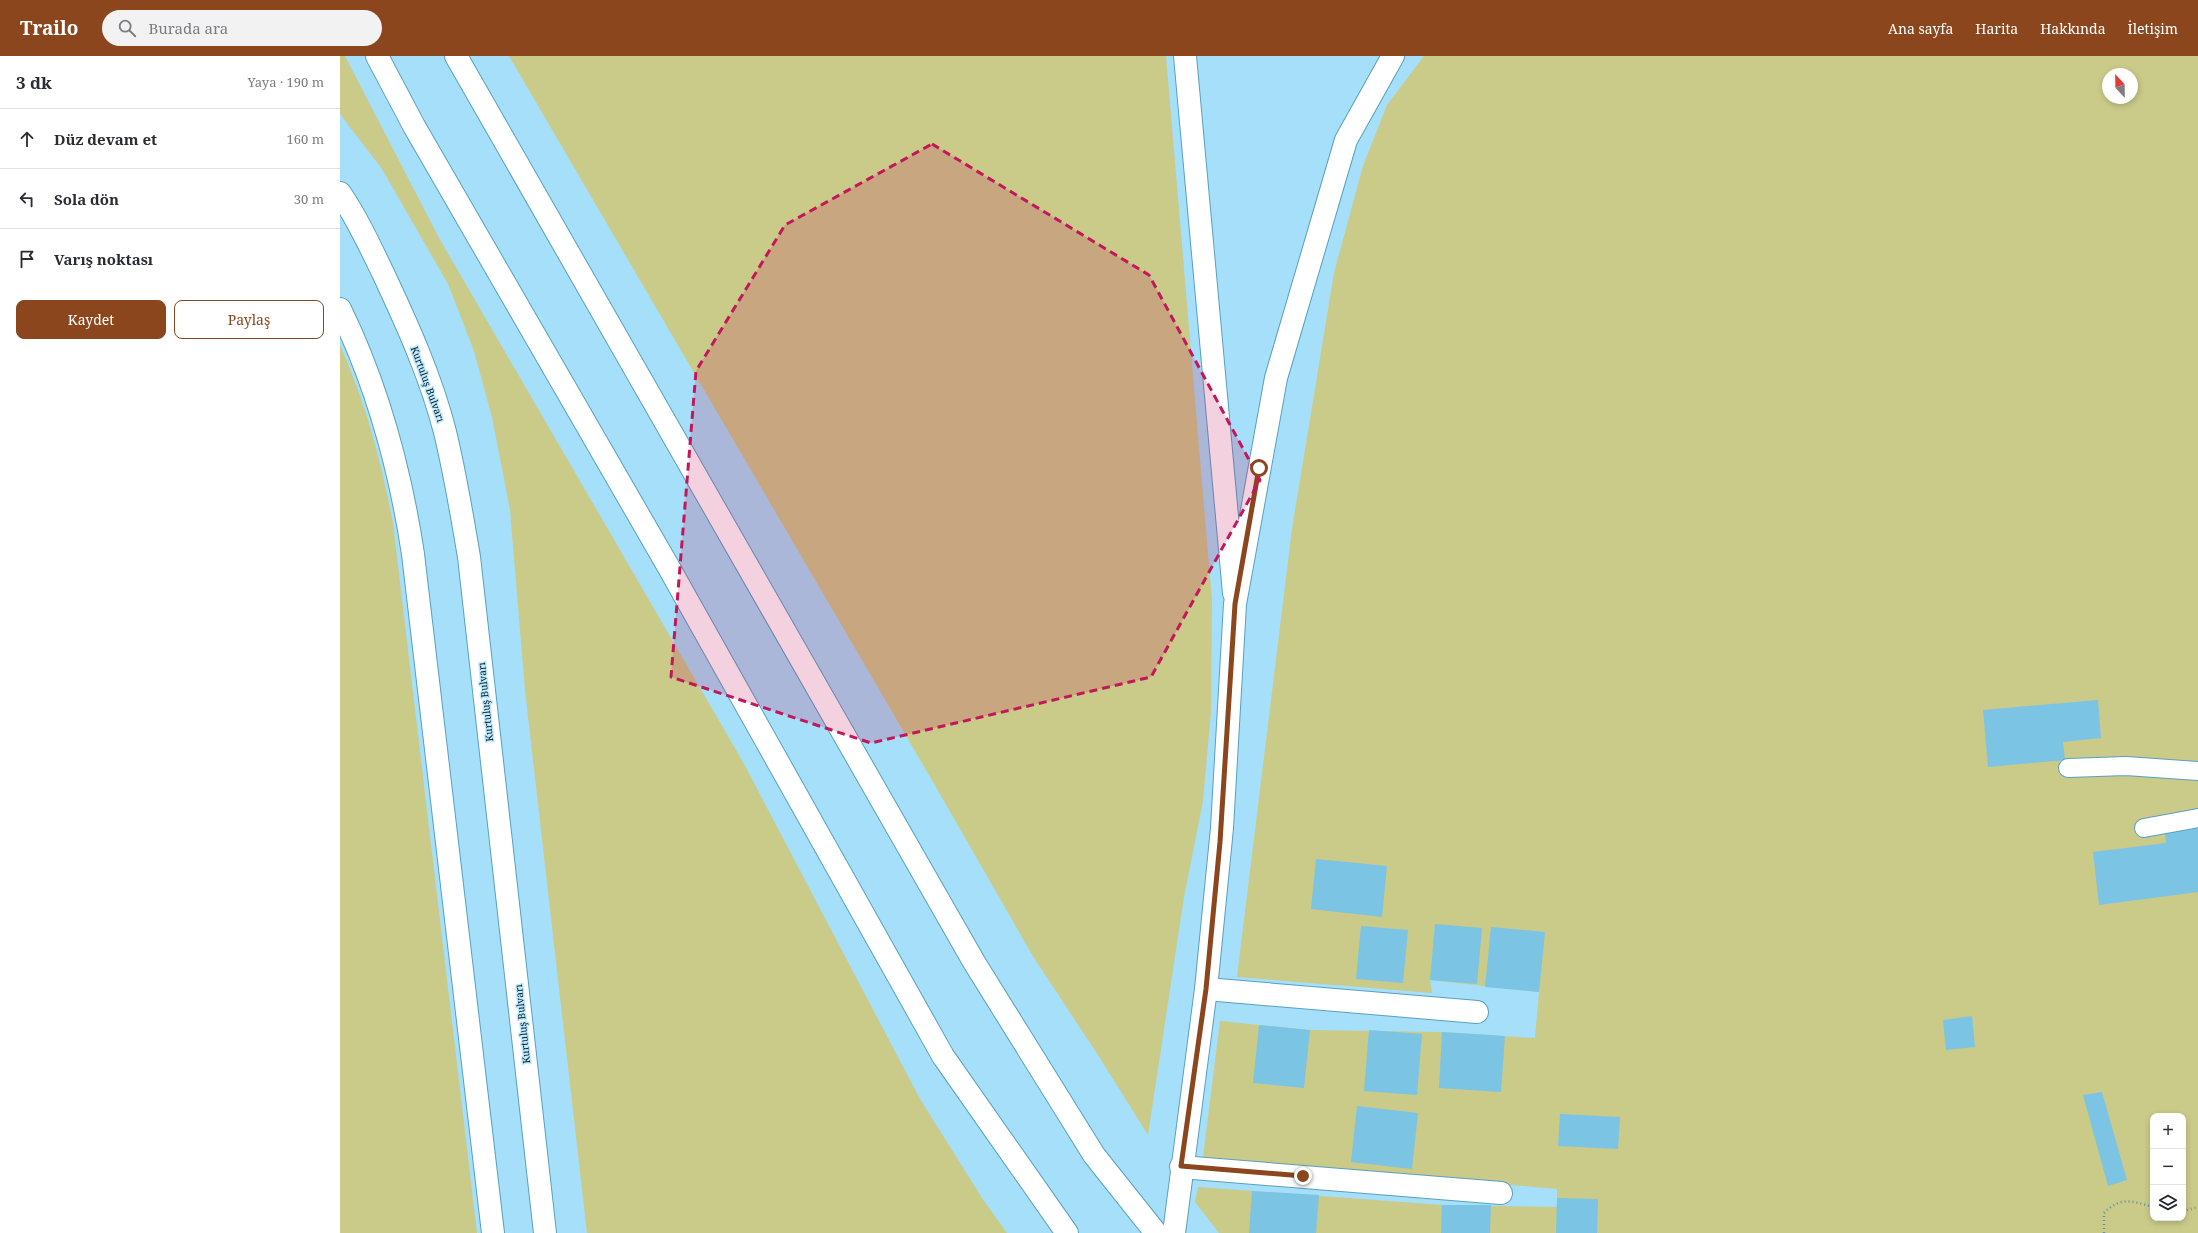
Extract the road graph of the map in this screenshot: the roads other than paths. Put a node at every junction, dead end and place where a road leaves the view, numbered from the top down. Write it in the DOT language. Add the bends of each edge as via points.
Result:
graph roads {
  1 [pos="377,56"];
  2 [pos="456,56"];
  3 [pos="1186,56"];
  4 [pos="1393,56"];
  5 [pos="340,193"];
  6 [pos="340,309"];
  7 [pos="1235,604"];
  8 [pos="2068,768"];
  9 [pos="2198,771"];
  10 [pos="2198,818"];
  11 [pos="2144,828"];
  12 [pos="1206,989"];
  13 [pos="1477,1012"];
  14 [pos="1181,1166"];
  15 [pos="1501,1192"];
  16 [pos="493,1233"];
  17 [pos="545,1233"];
  18 [pos="1067,1233"];
  19 [pos="1156,1233"];
  20 [pos="1174,1233"];
  1 -- 18 [label="main road" via="414,126 668,566 943,1056"];
  2 -- 19 [label="main road" via="974,962 1094,1155"];
  3 -- 7 [label="main road"];
  4 -- 7 [label="main road" via="1346,140 1276,378"];
  5 -- 17 [label="main road, Kurtuluş Bulvarı" via="372,252 424,368 445,431 458,494 469,557"];
  6 -- 16 [label="main road" via="370,376 391,440 405,502"];
  7 -- 12 [label="main road" via="1222,828"];
  8 -- 9 [label="lane" via="2126,766"];
  10 -- 11 [label="lane"];
  12 -- 13 [label="main road"];
  12 -- 14 [label="main road"];
  14 -- 15 [label="main road"];
  14 -- 20 [label="main road"];
}
